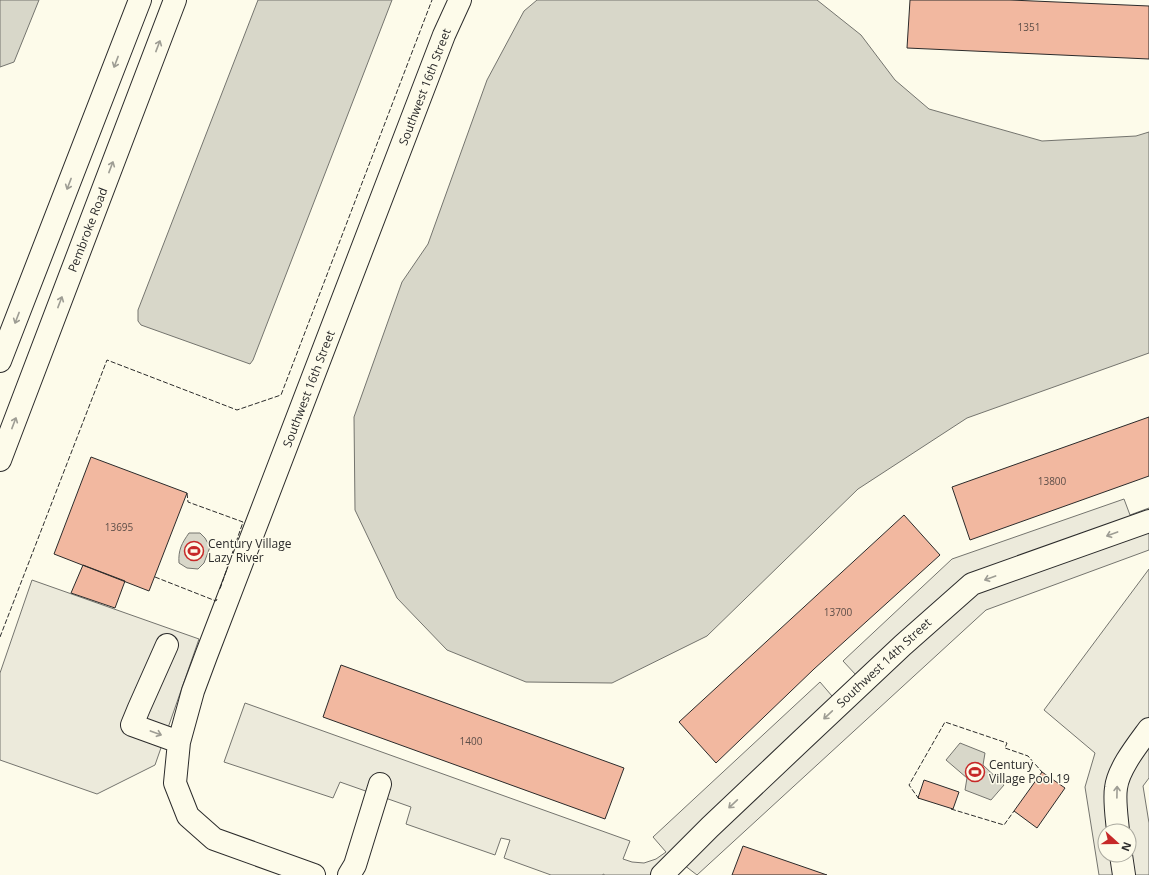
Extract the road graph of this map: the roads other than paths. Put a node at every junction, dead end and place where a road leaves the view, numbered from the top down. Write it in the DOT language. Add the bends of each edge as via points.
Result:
graph roads {
  1 [pos="140,0"];
  2 [pos="175,0"];
  3 [pos="460,0"];
  4 [pos="0,361"];
  5 [pos="0,460"];
  6 [pos="1149,521"];
  7 [pos="167,645"];
  8 [pos="1149,729"];
  9 [pos="179,742"];
  10 [pos="380,784"];
  11 [pos="1118,823"];
  12 [pos="1122,863"];
  13 [pos="314,875"];
  14 [pos="349,875"];
  15 [pos="662,875"];
  16 [pos="1124,875"];
  1 -- 4 [label="street, one-way"];
  5 -- 2 [label="street, Pembroke Road, one-way"];
  3 -- 9 [label="street, Southwest 16th Street" via="444,35 206,656"];
  6 -- 15 [label="street, Southwest 14th Street, one-way" via="972,584 808,734"];
  7 -- 9 [label="street, one-way" via="132,725"];
  11 -- 8 [label="street, one-way" via="1116,788 1121,773"];
  9 -- 13 [label="street, Southwest 16th Street" via="174,783 188,816 214,839"];
  10 -- 14 [label="street" via="355,864"];
  12 -- 16 [label="street"];
}
